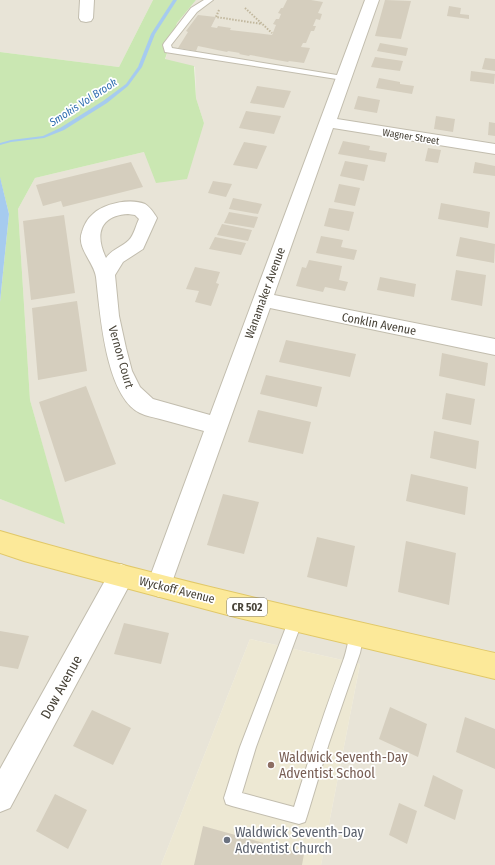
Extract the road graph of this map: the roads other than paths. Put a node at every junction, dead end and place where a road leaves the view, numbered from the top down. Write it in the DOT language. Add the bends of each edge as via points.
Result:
graph roads {
  1 [pos="87,0"];
  2 [pos="210,0"];
  3 [pos="372,0"];
  4 [pos="86,18"];
  5 [pos="343,78"];
  6 [pos="327,122"];
  7 [pos="495,149"];
  8 [pos="105,275"];
  9 [pos="263,299"];
  10 [pos="495,347"];
  11 [pos="217,426"];
  12 [pos="0,542"];
  13 [pos="121,576"];
  14 [pos="159,585"];
  15 [pos="296,619"];
  16 [pos="357,634"];
  17 [pos="495,666"];
  18 [pos="0,798"];
  1 -- 4 [label="street"];
  2 -- 5 [label="lane" via="194,10 167,45 168,50"];
  3 -- 5 [label="street, Wanamaker Avenue"];
  5 -- 6 [label="street, Wanamaker Avenue"];
  6 -- 7 [label="street, Wagner Street"];
  6 -- 9 [label="street, Wanamaker Avenue"];
  8 -- 11 [label="street, Vernon Court" via="109,316 116,348 122,371 132,393 146,406"];
  9 -- 10 [label="street, Conklin Avenue"];
  9 -- 11 [label="street, Wanamaker Avenue"];
  11 -- 14 [label="street, Wanamaker Avenue"];
  12 -- 13 [label="main road, Wyckoff Avenue / CR 502"];
  13 -- 14 [label="main road, Wyckoff Avenue / CR 502"];
  13 -- 18 [label="street, Dow Avenue"];
  14 -- 15 [label="main road, Wyckoff Avenue / CR 502"];
  15 -- 16 [label="main road, Wyckoff Avenue / CR 502"];
  15 -- 16 [label="lane" via="232,798 299,816"];
  16 -- 17 [label="main road, Wyckoff Avenue / CR 502"];
}
